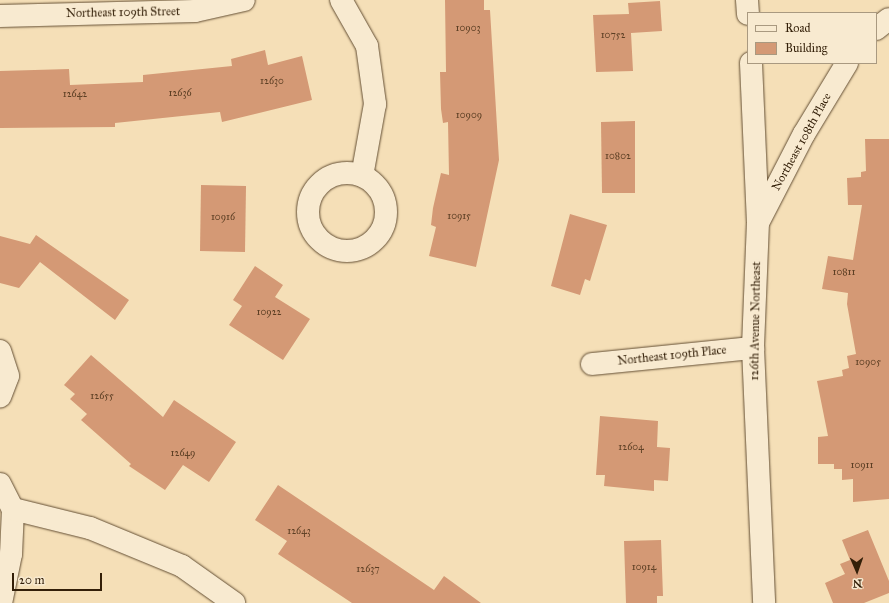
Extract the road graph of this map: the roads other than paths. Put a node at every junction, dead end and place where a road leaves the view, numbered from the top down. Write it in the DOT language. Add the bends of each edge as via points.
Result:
graph roads {
  1 [pos="244,0"];
  2 [pos="341,0"];
  3 [pos="747,0"];
  4 [pos="748,12"];
  5 [pos="0,16"];
  6 [pos="889,19"];
  7 [pos="877,28"];
  8 [pos="751,64"];
  9 [pos="846,64"];
  10 [pos="362,176"];
  11 [pos="758,222"];
  12 [pos="753,348"];
  13 [pos="0,351"];
  14 [pos="592,364"];
  15 [pos="0,397"];
  16 [pos="0,484"];
  17 [pos="13,509"];
  18 [pos="1,603"];
  19 [pos="234,603"];
  20 [pos="764,603"];
  1 -- 5 [label="street, Northeast 109th Street" via="195,11"];
  2 -- 10 [label="street" via="367,46 375,104"];
  3 -- 4 [label="street"];
  6 -- 7 [label="street"];
  8 -- 11 [label="street, 126th Avenue Northeast"];
  9 -- 11 [label="street, Northeast 108th Place" via="804,134"];
  11 -- 12 [label="street, 126th Avenue Northeast"];
  12 -- 14 [label="street, Northeast 109th Place"];
  12 -- 20 [label="street, 126th Avenue Northeast"];
  13 -- 15 [label="street" via="8,376"];
  16 -- 17 [label="street"];
  17 -- 18 [label="street" via="10,554"];
  17 -- 19 [label="street" via="90,528 182,566"];
}
